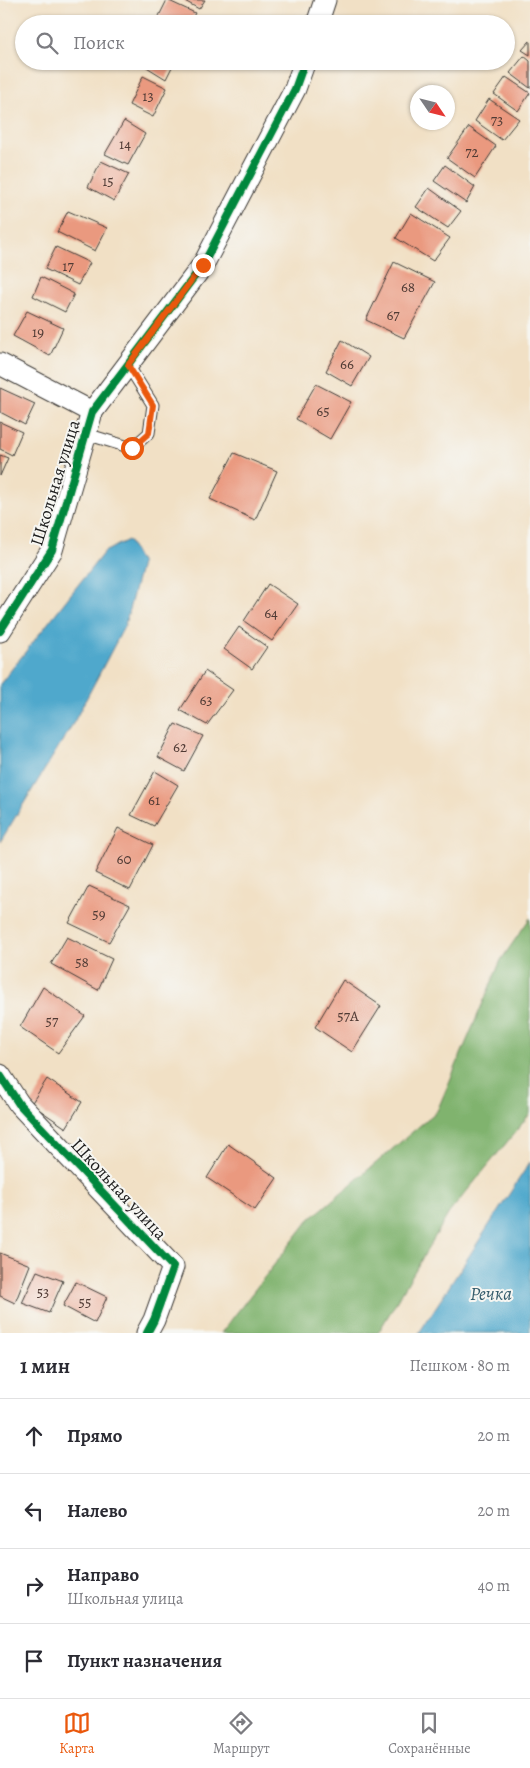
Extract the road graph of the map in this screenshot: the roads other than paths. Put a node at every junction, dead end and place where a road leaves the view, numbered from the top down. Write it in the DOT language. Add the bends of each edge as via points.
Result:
graph roads {
  1 [pos="325,0"];
  2 [pos="320,15"];
  3 [pos="302,70"];
  4 [pos="0,364"];
  5 [pos="128,365"];
  6 [pos="92,412"];
  7 [pos="86,434"];
  8 [pos="0,630"];
  9 [pos="0,1075"];
  10 [pos="147,1333"];
  1 -- 2 [label="street"];
  3 -- 5 [label="street, Школьная улица" via="295,89 203,265"];
  4 -- 6 [label="street"];
  5 -- 6 [label="street, Школьная улица"];
  5 -- 7 [label="lane" via="153,405 149,433 132,448"];
  6 -- 7 [label="street, Школьная улица"];
  7 -- 8 [label="street, Школьная улица" via="52,550"];
  9 -- 10 [label="street, Школьная улица" via="19,1104 173,1267"];
}
